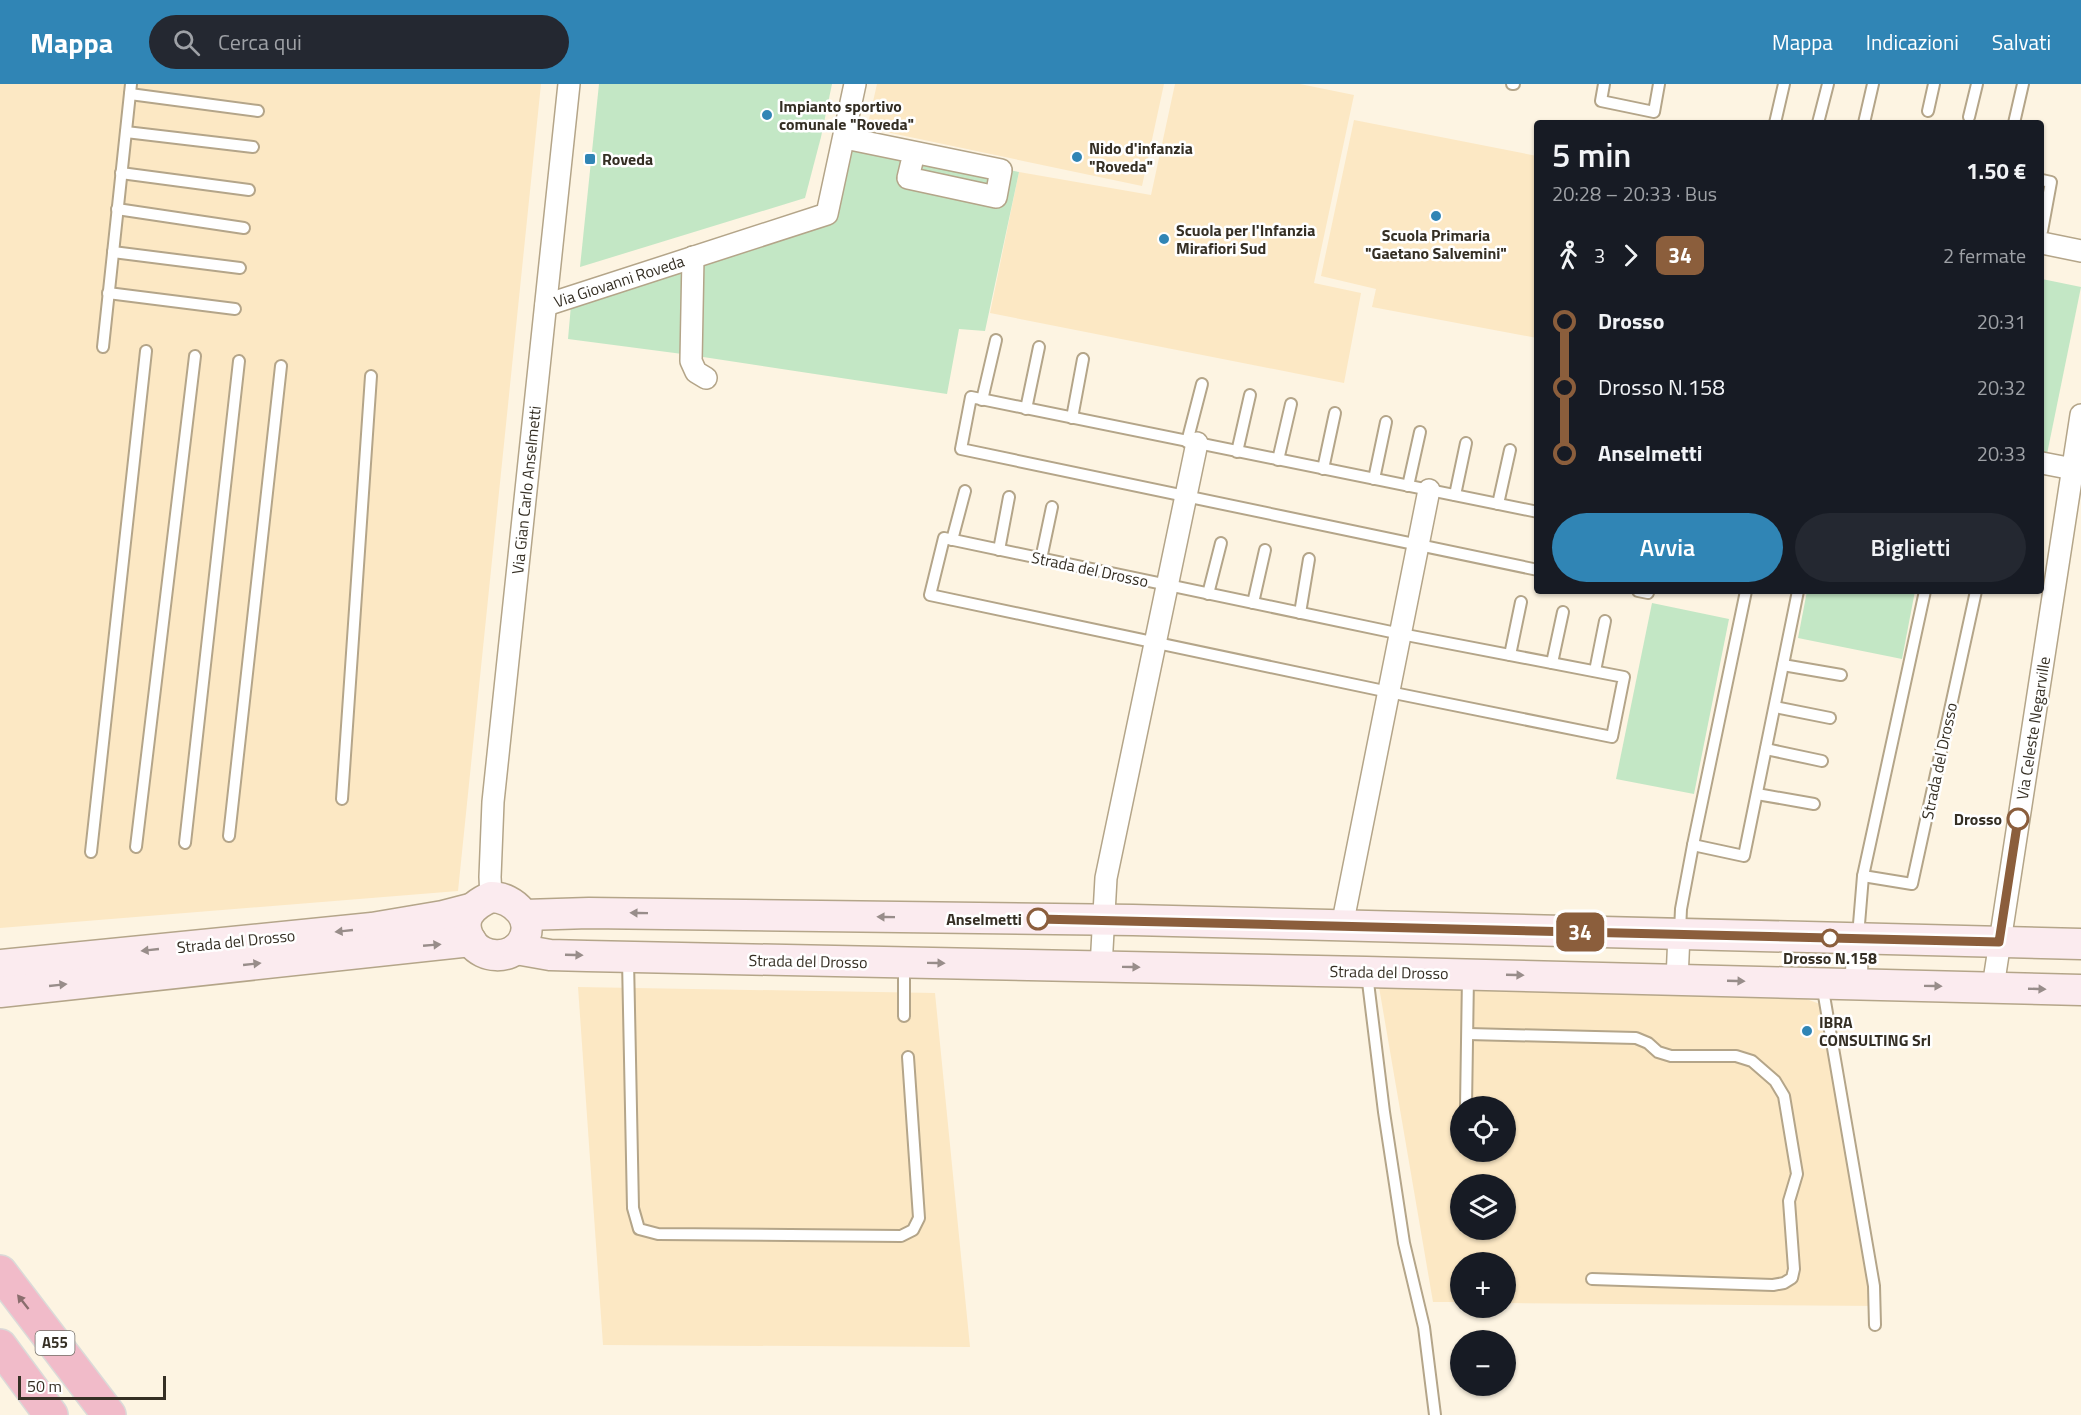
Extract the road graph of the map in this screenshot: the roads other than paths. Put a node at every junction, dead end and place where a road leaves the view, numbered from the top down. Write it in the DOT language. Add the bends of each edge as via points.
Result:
graph roads {
  1 [pos="569,84"];
  2 [pos="855,84"];
  3 [pos="1604,84"];
  4 [pos="1659,84"];
  5 [pos="1784,84"];
  6 [pos="1828,84"];
  7 [pos="1873,84"];
  8 [pos="1934,84"];
  9 [pos="1977,84"];
  10 [pos="2023,84"];
  11 [pos="131,89"];
  12 [pos="258,111"];
  13 [pos="1928,111"];
  14 [pos="1970,117"];
  15 [pos="1776,120"];
  16 [pos="1819,120"];
  17 [pos="1865,120"];
  18 [pos="2015,120"];
  19 [pos="126,132"];
  20 [pos="845,138"];
  21 [pos="253,147"];
  22 [pos="914,153"];
  23 [pos="121,173"];
  24 [pos="2044,180"];
  25 [pos="249,190"];
  26 [pos="117,209"];
  27 [pos="2044,220"];
  28 [pos="244,228"];
  29 [pos="2044,243"];
  30 [pos="2081,251"];
  31 [pos="113,252"];
  32 [pos="693,257"];
  33 [pos="240,268"];
  34 [pos="108,292"];
  35 [pos="546,304"];
  36 [pos="235,309"];
  37 [pos="996,340"];
  38 [pos="103,347"];
  39 [pos="1039,347"];
  40 [pos="146,351"];
  41 [pos="195,356"];
  42 [pos="1083,359"];
  43 [pos="239,361"];
  44 [pos="281,366"];
  45 [pos="370,376"];
  46 [pos="706,378"];
  47 [pos="1202,384"];
  48 [pos="1250,395"];
  49 [pos="982,400"];
  50 [pos="1291,404"];
  51 [pos="1026,409"];
  52 [pos="1335,413"];
  53 [pos="2081,415"];
  54 [pos="1072,418"];
  55 [pos="1386,422"];
  56 [pos="1420,432"];
  57 [pos="1192,443"];
  58 [pos="1466,443"];
  59 [pos="1510,450"];
  60 [pos="1238,452"];
  61 [pos="2077,457"];
  62 [pos="1278,460"];
  63 [pos="2044,463"];
  64 [pos="1323,469"];
  65 [pos="1374,479"];
  66 [pos="1408,486"];
  67 [pos="1430,490"];
  68 [pos="965,491"];
  69 [pos="1455,495"];
  70 [pos="1185,496"];
  71 [pos="1009,497"];
  72 [pos="1498,504"];
  73 [pos="1052,507"];
  74 [pos="1534,511"];
  75 [pos="952,540"];
  76 [pos="1221,543"];
  77 [pos="1419,546"];
  78 [pos="999,550"];
  79 [pos="1265,550"];
  80 [pos="1041,559"];
  81 [pos="1309,559"];
  82 [pos="1534,569"];
  83 [pos="1167,585"];
  84 [pos="1208,594"];
  85 [pos="1745,594"];
  86 [pos="1797,594"];
  87 [pos="1924,594"];
  88 [pos="1975,594"];
  89 [pos="1521,602"];
  90 [pos="1253,603"];
  91 [pos="1563,612"];
  92 [pos="1300,613"];
  93 [pos="1605,621"];
  94 [pos="1401,634"];
  95 [pos="1155,642"];
  96 [pos="1510,655"];
  97 [pos="1552,663"];
  98 [pos="1783,665"];
  99 [pos="1595,671"];
  100 [pos="1841,675"];
  101 [pos="1389,692"];
  102 [pos="1775,707"];
  103 [pos="1830,718"];
  104 [pos="1766,749"];
  105 [pos="1822,761"];
  106 [pos="1757,794"];
  107 [pos="342,799"];
  108 [pos="1814,804"];
  109 [pos="229,836"];
  110 [pos="185,843"];
  111 [pos="1693,845"];
  112 [pos="136,847"];
  113 [pos="91,852"];
  114 [pos="1863,876"];
  115 [pos="481,903"];
  116 [pos="525,915"];
  117 [pos="1103,920"];
  118 [pos="1342,926"];
  119 [pos="1679,934"];
  120 [pos="1858,939"];
  121 [pos="471,941"];
  122 [pos="1999,942"];
  123 [pos="2081,944"];
  124 [pos="516,949"];
  125 [pos="628,957"];
  126 [pos="904,963"];
  127 [pos="0,965"];
  128 [pos="1101,967"];
  129 [pos="1366,972"];
  130 [pos="1468,974"];
  131 [pos="1677,980"];
  132 [pos="1821,984"];
  133 [pos="1856,984"];
  134 [pos="1993,987"];
  135 [pos="2081,990"];
  136 [pos="0,992"];
  137 [pos="904,1016"];
  138 [pos="1468,1034"];
  139 [pos="908,1058"];
  140 [pos="1466,1096"];
  141 [pos="0,1272"];
  142 [pos="1592,1279"];
  143 [pos="1875,1325"];
  144 [pos="0,1346"];
  145 [pos="51,1415"];
  146 [pos="109,1415"];
  147 [pos="1435,1415"];
  1 -- 35 [label="street, Via Gian Carlo Anselmetti"];
  2 -- 20 [label="street, Via Giovanni Roveda"];
  3 -- 4 [label="lane" via="1601,101 1654,112"];
  5 -- 15 [label="lane"];
  6 -- 16 [label="lane"];
  7 -- 17 [label="lane"];
  8 -- 13 [label="lane"];
  9 -- 14 [label="lane"];
  10 -- 18 [label="lane"];
  11 -- 12 [label="lane"];
  11 -- 19 [label="lane"];
  19 -- 21 [label="lane"];
  19 -- 23 [label="lane"];
  20 -- 22 [label="street"];
  20 -- 32 [label="street, Via Giovanni Roveda" via="827,214"];
  23 -- 25 [label="lane"];
  23 -- 26 [label="lane"];
  24 -- 27 [label="lane" via="2051,182"];
  26 -- 28 [label="lane"];
  26 -- 31 [label="lane"];
  29 -- 30 [label="street"];
  31 -- 33 [label="lane"];
  31 -- 34 [label="lane"];
  32 -- 35 [label="street, Via Giovanni Roveda"];
  32 -- 46 [label="street, Via Giovanni Roveda" via="691,361 696,372"];
  34 -- 36 [label="lane"];
  34 -- 38 [label="lane"];
  35 -- 115 [label="street, Via Gian Carlo Anselmetti" via="493,802 490,877"];
  37 -- 49 [label="lane"];
  39 -- 51 [label="lane"];
  40 -- 113 [label="lane"];
  41 -- 112 [label="lane"];
  42 -- 54 [label="lane"];
  43 -- 110 [label="lane"];
  44 -- 109 [label="lane"];
  45 -- 107 [label="lane"];
  47 -- 57 [label="lane"];
  48 -- 60 [label="lane"];
  49 -- 51 [label="lane"];
  49 -- 70 [label="lane" via="971,397 961,449"];
  50 -- 62 [label="lane"];
  51 -- 54 [label="lane"];
  52 -- 64 [label="lane"];
  53 -- 61 [label="street, Via Celeste Negarville"];
  54 -- 57 [label="lane"];
  55 -- 65 [label="lane"];
  56 -- 66 [label="lane"];
  57 -- 60 [label="lane"];
  57 -- 70 [label="street, Strada del Drosso"];
  58 -- 69 [label="lane"];
  59 -- 72 [label="lane"];
  60 -- 62 [label="lane"];
  61 -- 63 [label="street"];
  61 -- 122 [label="street, Via Celeste Negarville"];
  62 -- 64 [label="lane"];
  64 -- 65 [label="lane"];
  65 -- 66 [label="lane"];
  66 -- 67 [label="lane"];
  67 -- 69 [label="lane"];
  67 -- 77 [label="street"];
  68 -- 75 [label="lane"];
  69 -- 72 [label="lane"];
  70 -- 77 [label="lane"];
  70 -- 83 [label="street, Strada del Drosso"];
  71 -- 78 [label="lane"];
  72 -- 74 [label="lane"];
  73 -- 80 [label="lane"];
  75 -- 78 [label="lane, Strada del Drosso"];
  75 -- 95 [label="lane, Strada del Drosso" via="944,538 930,595"];
  76 -- 84 [label="lane"];
  77 -- 82 [label="lane"];
  77 -- 94 [label="street"];
  78 -- 80 [label="lane, Strada del Drosso"];
  79 -- 90 [label="lane"];
  80 -- 83 [label="lane, Strada del Drosso"];
  81 -- 92 [label="lane"];
  83 -- 84 [label="lane, Strada del Drosso"];
  83 -- 95 [label="street, Strada del Drosso"];
  84 -- 90 [label="lane, Strada del Drosso"];
  85 -- 111 [label="lane"];
  86 -- 98 [label="lane"];
  87 -- 114 [label="lane"];
  88 -- 114 [label="lane, Strada del Drosso" via="1912,884"];
  89 -- 96 [label="lane"];
  90 -- 92 [label="lane, Strada del Drosso"];
  91 -- 97 [label="lane"];
  92 -- 94 [label="lane, Strada del Drosso"];
  93 -- 99 [label="lane"];
  94 -- 96 [label="lane, Strada del Drosso"];
  94 -- 101 [label="street"];
  95 -- 101 [label="lane, Strada del Drosso"];
  95 -- 117 [label="street, Strada del Drosso" via="1107,878"];
  96 -- 97 [label="lane, Strada del Drosso"];
  97 -- 99 [label="lane, Strada del Drosso"];
  98 -- 100 [label="lane"];
  98 -- 102 [label="lane"];
  99 -- 101 [label="lane, Strada del Drosso" via="1624,677 1612,737"];
  101 -- 118 [label="street"];
  102 -- 103 [label="lane"];
  102 -- 104 [label="lane"];
  104 -- 105 [label="lane"];
  104 -- 106 [label="lane"];
  106 -- 108 [label="lane"];
  106 -- 111 [label="lane" via="1744,856"];
  111 -- 119 [label="lane"];
  114 -- 120 [label="lane"];
  115 -- 116 [label="street" via="503,898"];
  115 -- 121 [label="street" via="467,919"];
  115 -- 127 [label="street, Strada del Drosso, one-way" via="443,916 372,928"];
  117 -- 116 [label="street, one-way"];
  116 -- 124 [label="street" via="524,936"];
  117 -- 118 [label="street"];
  117 -- 128 [label="street, Strada del Drosso"];
  118 -- 119 [label="street"];
  119 -- 120 [label="street"];
  119 -- 131 [label="street"];
  120 -- 122 [label="street"];
  120 -- 133 [label="street"];
  121 -- 124 [label="street" via="478,950 491,955"];
  136 -- 121 [label="street, Strada del Drosso, one-way"];
  122 -- 123 [label="street"];
  122 -- 134 [label="street, Via Celeste Negarville"];
  124 -- 125 [label="street, Strada del Drosso, one-way" via="550,955"];
  125 -- 126 [label="street, Strada del Drosso"];
  125 -- 139 [label="lane" via="633,1208 639,1229 658,1234 901,1236 913,1230 919,1218"];
  126 -- 128 [label="street, Strada del Drosso, one-way"];
  126 -- 137 [label="lane"];
  128 -- 129 [label="street, Strada del Drosso, one-way"];
  129 -- 130 [label="street, Strada del Drosso"];
  129 -- 147 [label="lane" via="1404,1243 1424,1327"];
  130 -- 131 [label="street, Strada del Drosso, one-way"];
  130 -- 138 [label="lane"];
  131 -- 132 [label="street, Strada del Drosso, one-way"];
  132 -- 133 [label="street, Strada del Drosso"];
  132 -- 143 [label="lane" via="1874,1286"];
  133 -- 134 [label="street, Strada del Drosso, one-way"];
  134 -- 135 [label="street, Strada del Drosso, one-way"];
  138 -- 140 [label="lane"];
  138 -- 142 [label="lane" via="1636,1038 1671,1056 1736,1056 1752,1061 1775,1081 1784,1096 1797,1174 1789,1201 1792,1278 1773,1285"];
  146 -- 141 [label="highway, A55, one-way"];
  144 -- 145 [label="highway, A55"];
}
